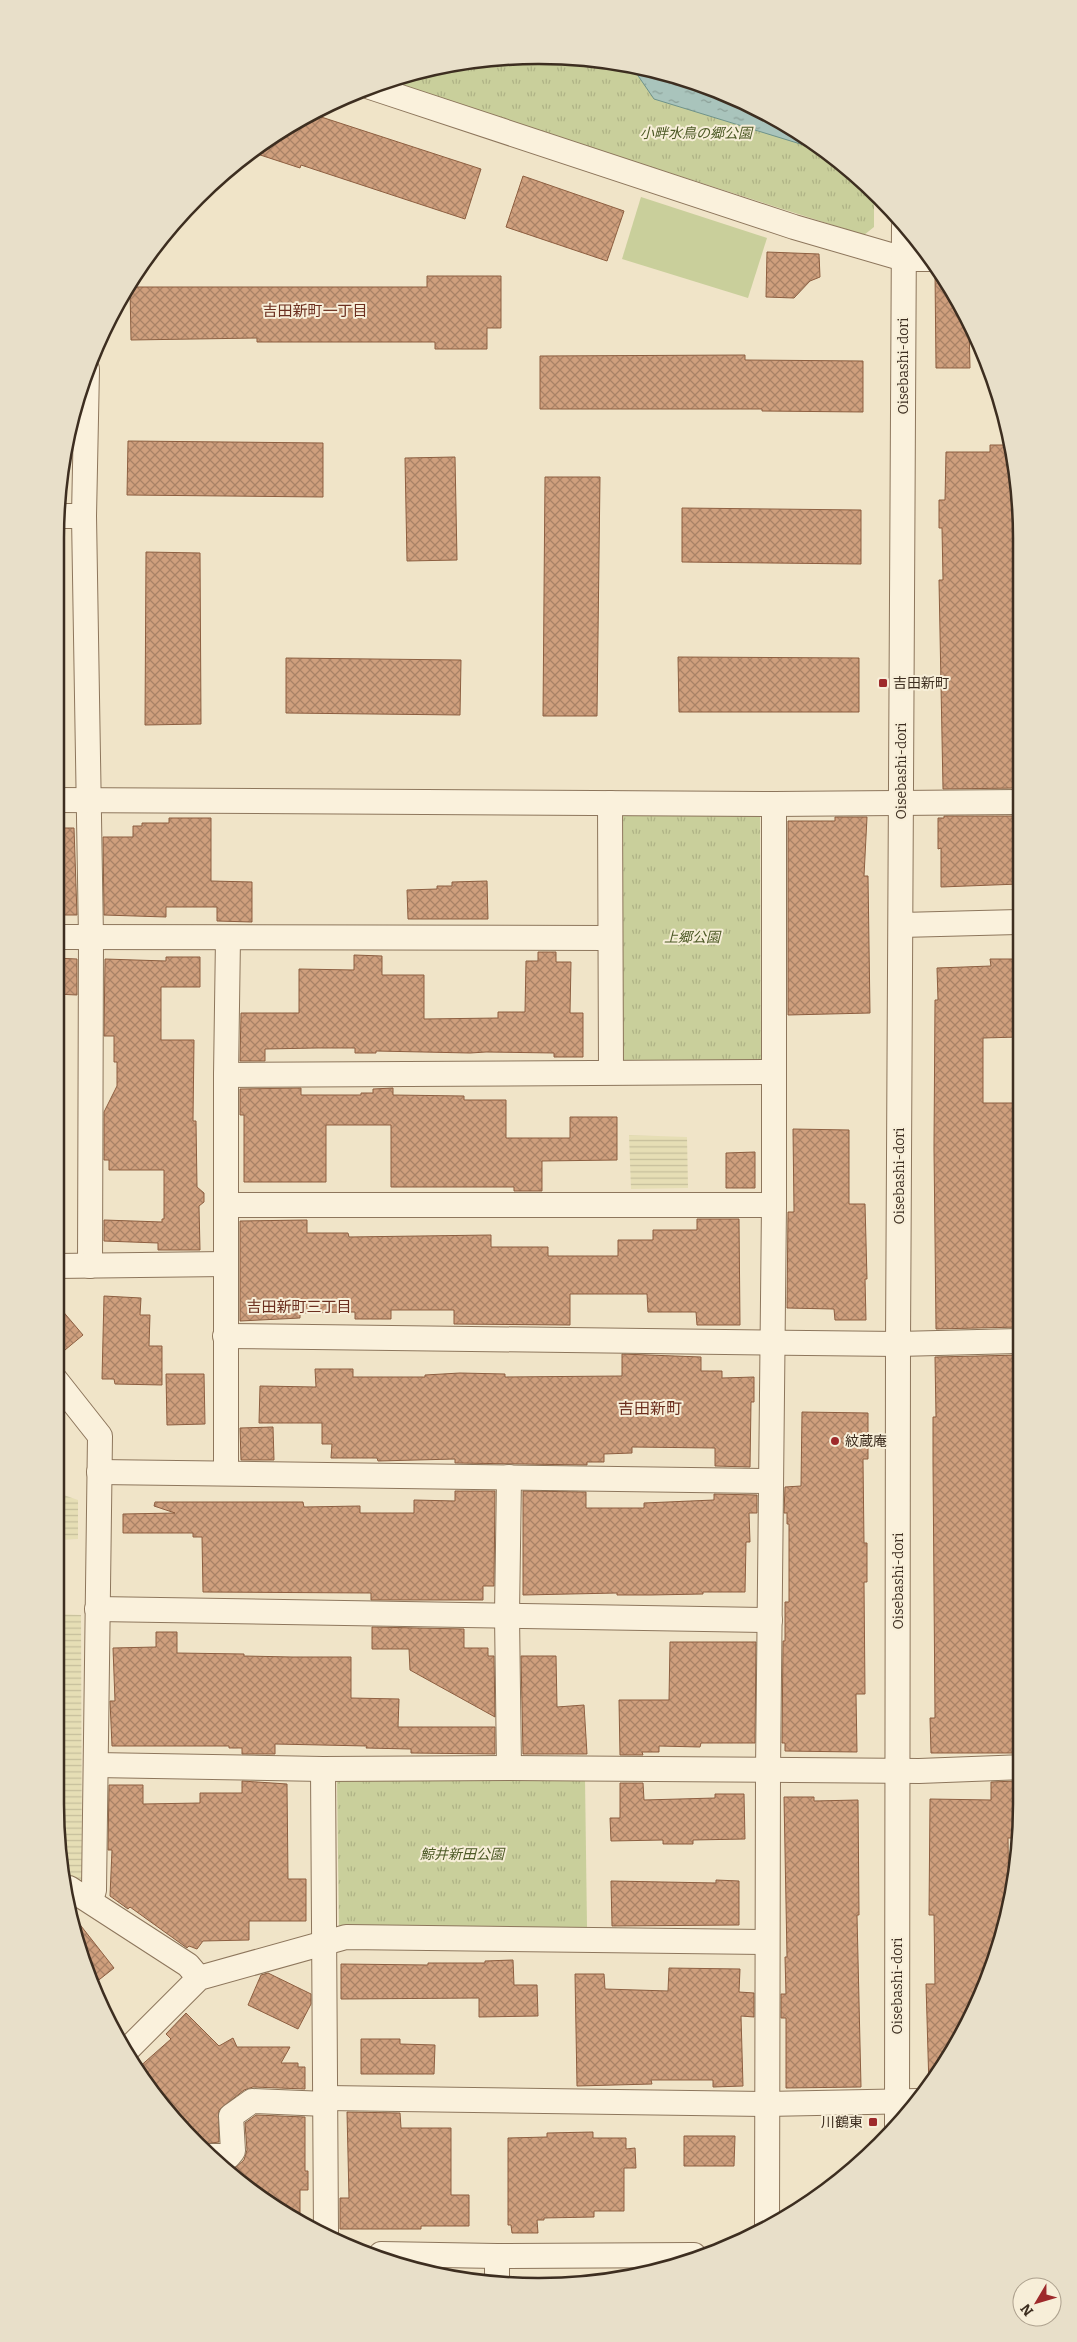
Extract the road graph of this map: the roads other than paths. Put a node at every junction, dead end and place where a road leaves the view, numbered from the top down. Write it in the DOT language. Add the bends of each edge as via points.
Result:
graph roads {
  1 [pos="381,91"];
  2 [pos="904,236"];
  3 [pos="904,259"];
  4 [pos="922,259"];
  5 [pos="86,394"];
  6 [pos="65,516"];
  7 [pos="84,516"];
  8 [pos="64,800"];
  9 [pos="89,800"];
  10 [pos="900,802"];
  11 [pos="1013,802"];
  12 [pos="610,803"];
  13 [pos="774,804"];
  14 [pos="1013,922"];
  15 [pos="902,925"];
  16 [pos="64,937"];
  17 [pos="90,938"];
  18 [pos="228,938"];
  19 [pos="610,938"];
  20 [pos="611,1072"];
  21 [pos="773,1072"];
  22 [pos="226,1075"];
  23 [pos="226,1205"];
  24 [pos="774,1205"];
  25 [pos="226,1264"];
  26 [pos="64,1266"];
  27 [pos="90,1266"];
  28 [pos="225,1336"];
  29 [pos="1013,1341"];
  30 [pos="772,1343"];
  31 [pos="898,1344"];
  32 [pos="64,1390"];
  33 [pos="98,1472"];
  34 [pos="226,1473"];
  35 [pos="509,1477"];
  36 [pos="771,1481"];
  37 [pos="97,1609"];
  38 [pos="507,1615"];
  39 [pos="770,1620"];
  40 [pos="96,1765"];
  41 [pos="1013,1767"];
  42 [pos="510,1768"];
  43 [pos="323,1769"];
  44 [pos="768,1770"];
  45 [pos="898,1771"];
  46 [pos="72,1890"];
  47 [pos="91,1900"];
  48 [pos="324,1942"];
  49 [pos="767,1942"];
  50 [pos="199,1978"];
  51 [pos="131,2046"];
  52 [pos="326,2101"];
  53 [pos="908,2101"];
  54 [pos="766,2104"];
  55 [pos="221,2156"];
  56 [pos="767,2220"];
  57 [pos="326,2228"];
  58 [pos="390,2254"];
  59 [pos="684,2255"];
  60 [pos="497,2256"];
  61 [pos="497,2276"];
  1 -- 3 [label="street" via="794,227"];
  2 -- 3 [label="street, Oisebashi-dori"];
  3 -- 4 [label="street"];
  3 -- 10 [label="street, Oisebashi-dori"];
  5 -- 7 [label="street"];
  6 -- 7 [label="street"];
  7 -- 9 [label="street"];
  8 -- 9 [label="street"];
  9 -- 12 [label="street"];
  9 -- 17 [label="street"];
  10 -- 11 [label="street"];
  10 -- 13 [label="street"];
  10 -- 15 [label="street, Oisebashi-dori"];
  12 -- 13 [label="street"];
  12 -- 19 [label="street"];
  13 -- 21 [label="street"];
  14 -- 15 [label="street"];
  15 -- 31 [label="street, Oisebashi-dori"];
  16 -- 17 [label="street"];
  17 -- 18 [label="street"];
  17 -- 27 [label="street"];
  18 -- 19 [label="street"];
  18 -- 22 [label="street"];
  19 -- 20 [label="street"];
  20 -- 21 [label="street"];
  20 -- 22 [label="street"];
  21 -- 24 [label="street"];
  22 -- 23 [label="street"];
  23 -- 24 [label="street"];
  23 -- 25 [label="street"];
  24 -- 30 [label="street"];
  25 -- 27 [label="street"];
  25 -- 28 [label="street"];
  26 -- 27 [label="street"];
  28 -- 30 [label="street"];
  28 -- 34 [label="street"];
  29 -- 31 [label="street"];
  30 -- 31 [label="street"];
  30 -- 36 [label="street"];
  31 -- 45 [label="street, Oisebashi-dori"];
  32 -- 33 [label="street" via="100,1436"];
  33 -- 34 [label="street"];
  33 -- 37 [label="street"];
  34 -- 35 [label="street"];
  35 -- 36 [label="street"];
  35 -- 38 [label="street"];
  36 -- 39 [label="street"];
  37 -- 38 [label="street"];
  37 -- 40 [label="street"];
  38 -- 39 [label="street"];
  38 -- 42 [label="street"];
  39 -- 44 [label="street"];
  40 -- 43 [label="street"];
  40 -- 47 [label="street" via="94,1890"];
  41 -- 45 [label="street"];
  42 -- 43 [label="street"];
  42 -- 44 [label="street"];
  43 -- 48 [label="street"];
  44 -- 45 [label="street"];
  44 -- 49 [label="street"];
  45 -- 53 [label="street, Oisebashi-dori"];
  46 -- 47 [label="street"];
  47 -- 50 [label="street" via="188,1966"];
  48 -- 49 [label="street" via="346,1937"];
  48 -- 50 [label="street"];
  48 -- 52 [label="street"];
  49 -- 54 [label="street"];
  50 -- 51 [label="street"];
  52 -- 54 [label="street"];
  52 -- 55 [label="street" via="252,2101 231,2116 233,2151 229,2156"];
  52 -- 57 [label="street"];
  53 -- 54 [label="street"];
  54 -- 56 [label="street"];
  58 -- 60 [label="street"];
  59 -- 60 [label="street"];
  60 -- 61 [label="street"];
}
